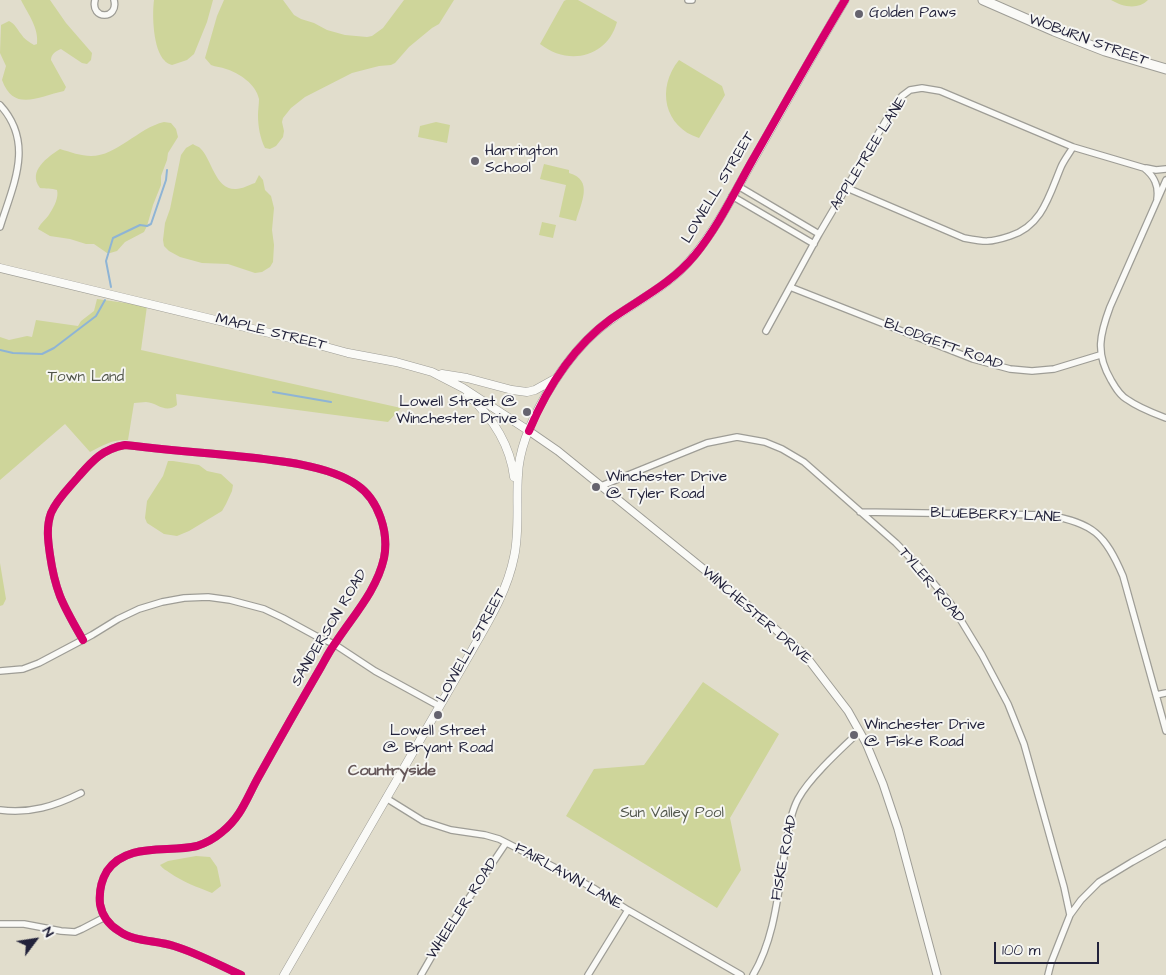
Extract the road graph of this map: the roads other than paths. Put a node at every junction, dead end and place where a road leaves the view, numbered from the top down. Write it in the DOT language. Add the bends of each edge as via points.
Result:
graph roads {
  1 [pos="95,0"];
  2 [pos="114,0"];
  3 [pos="688,0"];
  4 [pos="692,0"];
  5 [pos="845,0"];
  6 [pos="983,0"];
  7 [pos="1166,70"];
  8 [pos="0,105"];
  9 [pos="1073,147"];
  10 [pos="1144,168"];
  11 [pos="1166,169"];
  12 [pos="1166,180"];
  13 [pos="738,186"];
  14 [pos="847,188"];
  15 [pos="732,196"];
  16 [pos="1158,198"];
  17 [pos="0,227"];
  18 [pos="819,234"];
  19 [pos="814,244"];
  20 [pos="0,268"];
  21 [pos="790,287"];
  22 [pos="766,331"];
  23 [pos="1100,355"];
  24 [pos="432,372"];
  25 [pos="556,378"];
  26 [pos="449,380"];
  27 [pos="1166,418"];
  28 [pos="529,431"];
  29 [pos="601,486"];
  30 [pos="517,512"];
  31 [pos="860,512"];
  32 [pos="83,640"];
  33 [pos="334,644"];
  34 [pos="0,671"];
  35 [pos="1166,693"];
  36 [pos="1156,695"];
  37 [pos="439,706"];
  38 [pos="1166,731"];
  39 [pos="859,732"];
  40 [pos="81,793"];
  41 [pos="386,798"];
  42 [pos="0,810"];
  43 [pos="506,843"];
  44 [pos="1166,843"];
  45 [pos="628,910"];
  46 [pos="1070,915"];
  47 [pos="105,917"];
  48 [pos="0,924"];
  49 [pos="241,975"];
  50 [pos="284,975"];
  51 [pos="421,975"];
  52 [pos="588,975"];
  53 [pos="741,975"];
  54 [pos="753,975"];
  55 [pos="937,975"];
  56 [pos="1048,975"];
  1 -- 2 [label="street" via="96,10 101,15 111,13"];
  3 -- 4 [label="street"];
  5 -- 13 [label="main road, LOWELL STREET"];
  6 -- 7 [label="main road, WOBURN STREET" via="1105,51"];
  8 -- 17 [label="street" via="15,127 19,159"];
  9 -- 10 [label="street, APPLETREE LANE"];
  9 -- 14 [label="street" via="1038,217 1016,234 994,241 964,238"];
  9 -- 14 [label="street, APPLETREE LANE" via="940,91 910,90 896,105"];
  10 -- 11 [label="street, APPLETREE LANE"];
  10 -- 16 [label="street" via="1156,181"];
  12 -- 16 [label="street"];
  13 -- 15 [label="main road, LOWELL STREET"];
  13 -- 18 [label="street"];
  14 -- 18 [label="street, APPLETREE LANE"];
  15 -- 19 [label="street"];
  15 -- 25 [label="main road, LOWELL STREET" via="700,248 682,269 660,288 600,328 578,349"];
  16 -- 23 [label="street" via="1102,326"];
  18 -- 19 [label="street, APPLETREE LANE"];
  19 -- 21 [label="street, APPLETREE LANE"];
  20 -- 24 [label="main road, MAPLE STREET"];
  21 -- 22 [label="street, APPLETREE LANE"];
  21 -- 23 [label="street, BLODGETT ROAD" via="973,359 1010,369 1054,369"];
  23 -- 27 [label="street" via="1105,370 1125,399"];
  24 -- 25 [label="main road" via="520,392 541,387"];
  24 -- 26 [label="main road, MAPLE STREET"];
  25 -- 28 [label="main road, LOWELL STREET"];
  26 -- 28 [label="main road, MAPLE STREET"];
  26 -- 30 [label="main road" via="480,407 502,438 513,470"];
  28 -- 29 [label="street, WINCHESTER DRIVE"];
  28 -- 30 [label="main road, LOWELL STREET" via="518,471"];
  29 -- 31 [label="street, TYLER ROAD" via="707,443 737,437 765,442 804,462"];
  29 -- 39 [label="street, WINCHESTER DRIVE" via="805,655 848,711"];
  30 -- 37 [label="main road, LOWELL STREET" via="515,553 503,592"];
  31 -- 36 [label="street, BLUEBERRY LANE" via="1048,515 1091,528 1105,542 1123,576"];
  31 -- 46 [label="street, TYLER ROAD" via="896,543 951,604 1000,687 1024,744"];
  32 -- 33 [label="street" via="139,609 184,598 208,597 264,609"];
  32 -- 33 [label="street, SANDERSON ROAD" via="56,584 48,524 58,501 89,464 107,450 125,445 290,463 326,470 359,486 372,500 380,517 385,536 384,559 366,598"];
  32 -- 34 [label="street" via="23,669"];
  33 -- 37 [label="street"];
  33 -- 47 [label="street, SANDERSON ROAD" via="236,819 215,837 197,846 132,853 120,859 101,883 100,904"];
  35 -- 36 [label="street"];
  36 -- 38 [label="street, BLUEBERRY LANE"];
  37 -- 41 [label="main road, LOWELL STREET"];
  39 -- 54 [label="street, FISKE ROAD" via="815,777 797,801 788,831 772,926"];
  39 -- 55 [label="street, WINCHESTER DRIVE" via="880,775"];
  40 -- 42 [label="street" via="36,810"];
  41 -- 43 [label="street, FAIRLAWN LANE" via="423,821"];
  41 -- 50 [label="main road, LOWELL STREET"];
  43 -- 45 [label="street, FAIRLAWN LANE" via="595,889"];
  43 -- 51 [label="street, WHEELER ROAD"];
  44 -- 46 [label="street" via="1099,882"];
  45 -- 52 [label="street"];
  45 -- 53 [label="street, FAIRLAWN LANE"];
  46 -- 56 [label="street"];
  47 -- 48 [label="street" via="75,932 24,924"];
  47 -- 49 [label="street" via="126,935 177,946"];
}
